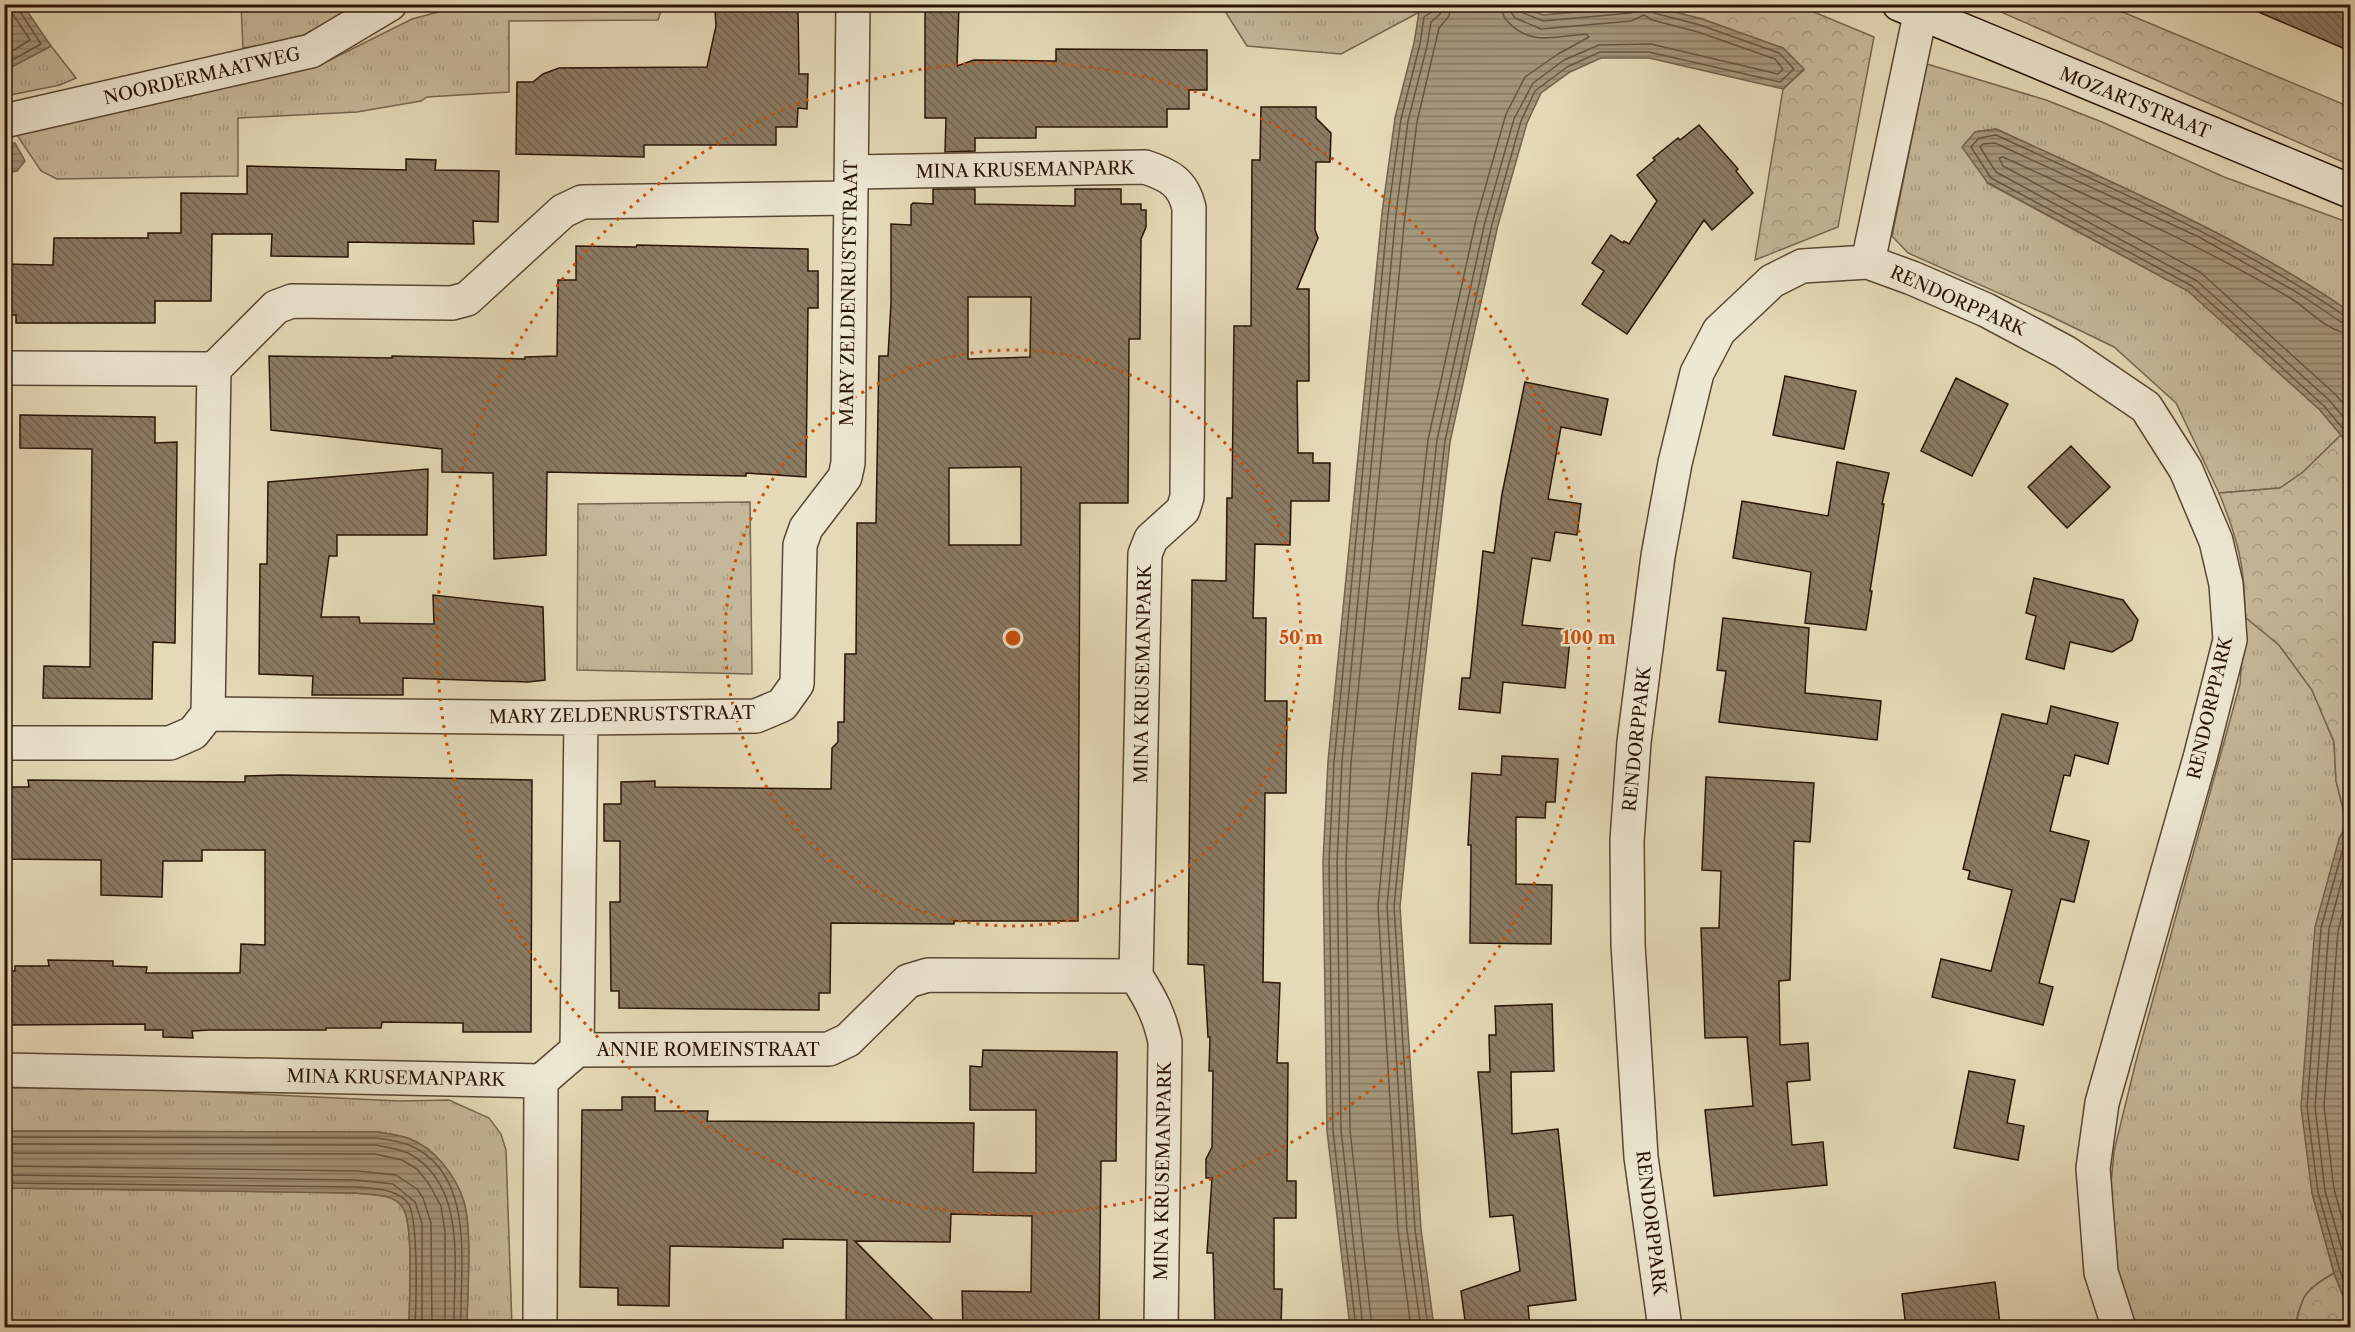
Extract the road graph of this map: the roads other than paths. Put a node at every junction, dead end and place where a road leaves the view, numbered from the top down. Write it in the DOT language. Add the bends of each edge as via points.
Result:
graph roads {
  1 [pos="390,4"];
  2 [pos="853,4"];
  3 [pos="1915,8"];
  4 [pos="4,121"];
  5 [pos="850,185"];
  6 [pos="2350,192"];
  7 [pos="1868,262"];
  8 [pos="4,368"];
  9 [pos="214,369"];
  10 [pos="208,714"];
  11 [pos="581,718"];
  12 [pos="4,743"];
  13 [pos="1136,976"];
  14 [pos="577,1050"];
  15 [pos="4,1070"];
  16 [pos="541,1081"];
  17 [pos="540,1328"];
  18 [pos="1161,1328"];
  19 [pos="1665,1328"];
  20 [pos="2119,1328"];
  1 -- 4 [label="street, NOORDERMAATWEG" via="311,51"];
  2 -- 5 [label="street, MARY ZELDENRUSTSTRAAT"];
  3 -- 6 [label="street, MOZARTSTRAAT"];
  3 -- 7 [label="street, RENDORPPARK"];
  5 -- 9 [label="street, MINA KRUSEMANPARK" via="582,202 563,211 467,299 452,303 292,301 276,307"];
  5 -- 11 [label="street, MARY ZELDENRUSTSTRAAT" via="848,463 845,477 806,528 800,545 797,684 782,705 756,716"];
  5 -- 13 [label="street, MINA KRUSEMANPARK" via="1145,167 1161,173 1186,193 1187,496 1183,510 1151,539 1145,554"];
  7 -- 19 [label="street, RENDORPPARK" via="1802,266 1772,281 1719,331 1697,373 1675,463 1658,556 1633,753 1627,841 1628,944 1641,1157"];
  7 -- 20 [label="street, RENDORPPARK" via="2016,326 2065,352 2146,407 2186,470 2219,552 2230,640 2102,1103 2093,1168 2101,1272"];
  8 -- 9 [label="street"];
  9 -- 10 [label="street"];
  10 -- 11 [label="street, MARY ZELDENRUSTSTRAAT"];
  10 -- 12 [label="street" via="193,733 170,743"];
  11 -- 14 [label="street, ANNIE ROMEINSTRAAT"];
  13 -- 14 [label="street, ANNIE ROMEINSTRAAT" via="928,975 908,981 848,1040 829,1049"];
  13 -- 18 [label="street, MINA KRUSEMANPARK" via="1155,1007 1165,1042"];
  14 -- 16 [label="street, ANNIE ROMEINSTRAAT"];
  15 -- 16 [label="street, MINA KRUSEMANPARK"];
  16 -- 17 [label="street"];
}
